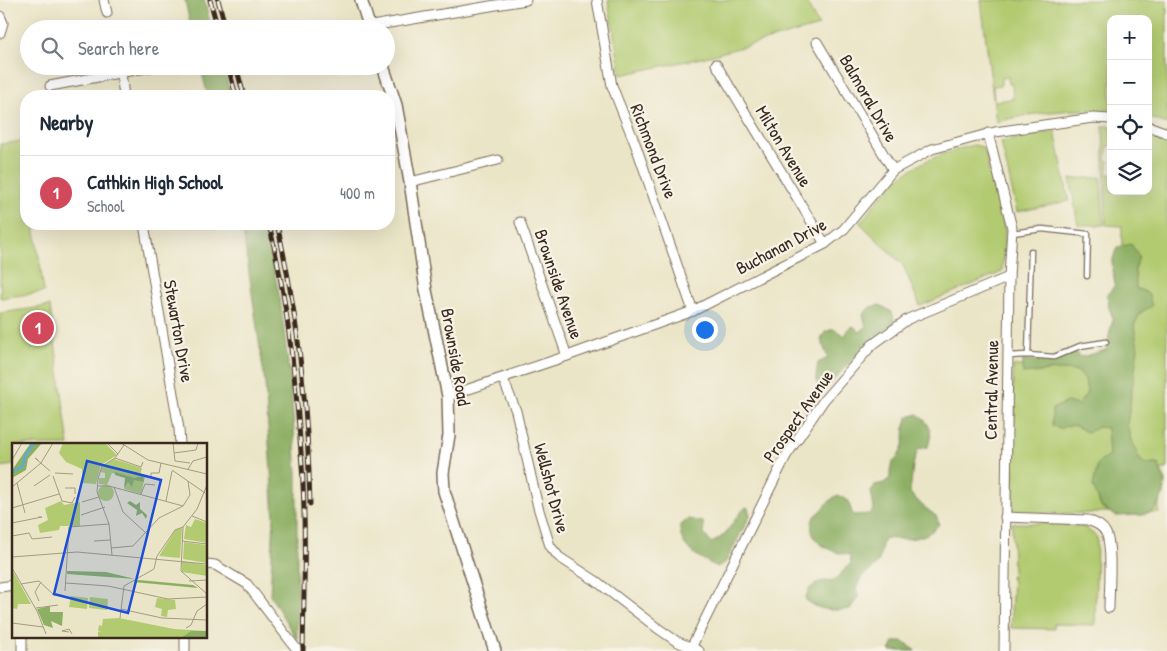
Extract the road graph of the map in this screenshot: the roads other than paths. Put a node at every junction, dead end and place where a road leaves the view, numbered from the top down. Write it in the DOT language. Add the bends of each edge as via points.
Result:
graph roads {
  1 [pos="104,0"];
  2 [pos="361,0"];
  3 [pos="526,0"];
  4 [pos="597,0"];
  5 [pos="107,13"];
  6 [pos="0,16"];
  7 [pos="367,20"];
  8 [pos="395,23"];
  9 [pos="0,33"];
  10 [pos="817,42"];
  11 [pos="716,64"];
  12 [pos="110,75"];
  13 [pos="121,75"];
  14 [pos="385,75"];
  15 [pos="50,86"];
  16 [pos="123,90"];
  17 [pos="391,90"];
  18 [pos="395,102"];
  19 [pos="1107,119"];
  20 [pos="1152,127"];
  21 [pos="988,133"];
  22 [pos="1167,133"];
  23 [pos="498,160"];
  24 [pos="893,170"];
  25 [pos="410,182"];
  26 [pos="520,222"];
  27 [pos="145,230"];
  28 [pos="1012,233"];
  29 [pos="825,244"];
  30 [pos="1031,251"];
  31 [pos="1087,276"];
  32 [pos="1009,277"];
  33 [pos="693,311"];
  34 [pos="1106,342"];
  35 [pos="1028,355"];
  36 [pos="567,356"];
  37 [pos="1008,356"];
  38 [pos="503,379"];
  39 [pos="448,396"];
  40 [pos="180,443"];
  41 [pos="1005,517"];
  42 [pos="208,564"];
  43 [pos="1108,608"];
  44 [pos="22,638"];
  45 [pos="184,638"];
  46 [pos="296,648"];
  47 [pos="695,650"];
  48 [pos="22,651"];
  49 [pos="185,651"];
  50 [pos="495,651"];
  51 [pos="1004,651"];
  1 -- 5 [label="street"];
  2 -- 7 [label="street"];
  3 -- 8 [label="street"];
  4 -- 33 [label="street, Richmond Drive" via="612,86"];
  6 -- 9 [label="street" via="3,23"];
  10 -- 24 [label="street, Balmoral Drive"];
  11 -- 29 [label="street, Milton Avenue"];
  12 -- 15 [label="street"];
  13 -- 16 [label="street"];
  14 -- 17 [label="street, Brownside Road"];
  18 -- 25 [label="street, Brownside Road"];
  19 -- 21 [label="street, Buchanan Drive" via="1067,121"];
  20 -- 22 [label="street"];
  21 -- 24 [label="street, Buchanan Drive" via="932,149"];
  21 -- 28 [label="street, Central Avenue"];
  23 -- 25 [label="street"];
  24 -- 29 [label="street, Buchanan Drive" via="844,229"];
  25 -- 39 [label="street, Brownside Road" via="426,290"];
  26 -- 36 [label="street, Brownside Avenue"];
  27 -- 40 [label="street, Stewarton Drive"];
  28 -- 31 [label="lane" via="1042,229 1088,234"];
  28 -- 32 [label="street, Central Avenue"];
  29 -- 33 [label="street, Buchanan Drive"];
  30 -- 35 [label="lane"];
  32 -- 37 [label="street, Central Avenue"];
  32 -- 47 [label="street, Prospect Avenue" via="908,319 872,346 830,393 786,456"];
  33 -- 36 [label="street, Buchanan Drive"];
  34 -- 35 [label="lane" via="1080,346 1054,357"];
  35 -- 37 [label="lane"];
  36 -- 38 [label="street, Buchanan Drive"];
  37 -- 41 [label="street, Central Avenue"];
  38 -- 39 [label="street, Buchanan Drive"];
  38 -- 47 [label="street, Wellshot Drive" via="516,411 550,546 570,566"];
  39 -- 50 [label="street, Brownside Road" via="449,434 442,473 444,491"];
  41 -- 43 [label="street" via="1098,523 1106,532 1109,543"];
  41 -- 51 [label="street, Central Avenue"];
  42 -- 46 [label="street" via="247,584"];
  44 -- 48 [label="street"];
  45 -- 49 [label="street"];
}
